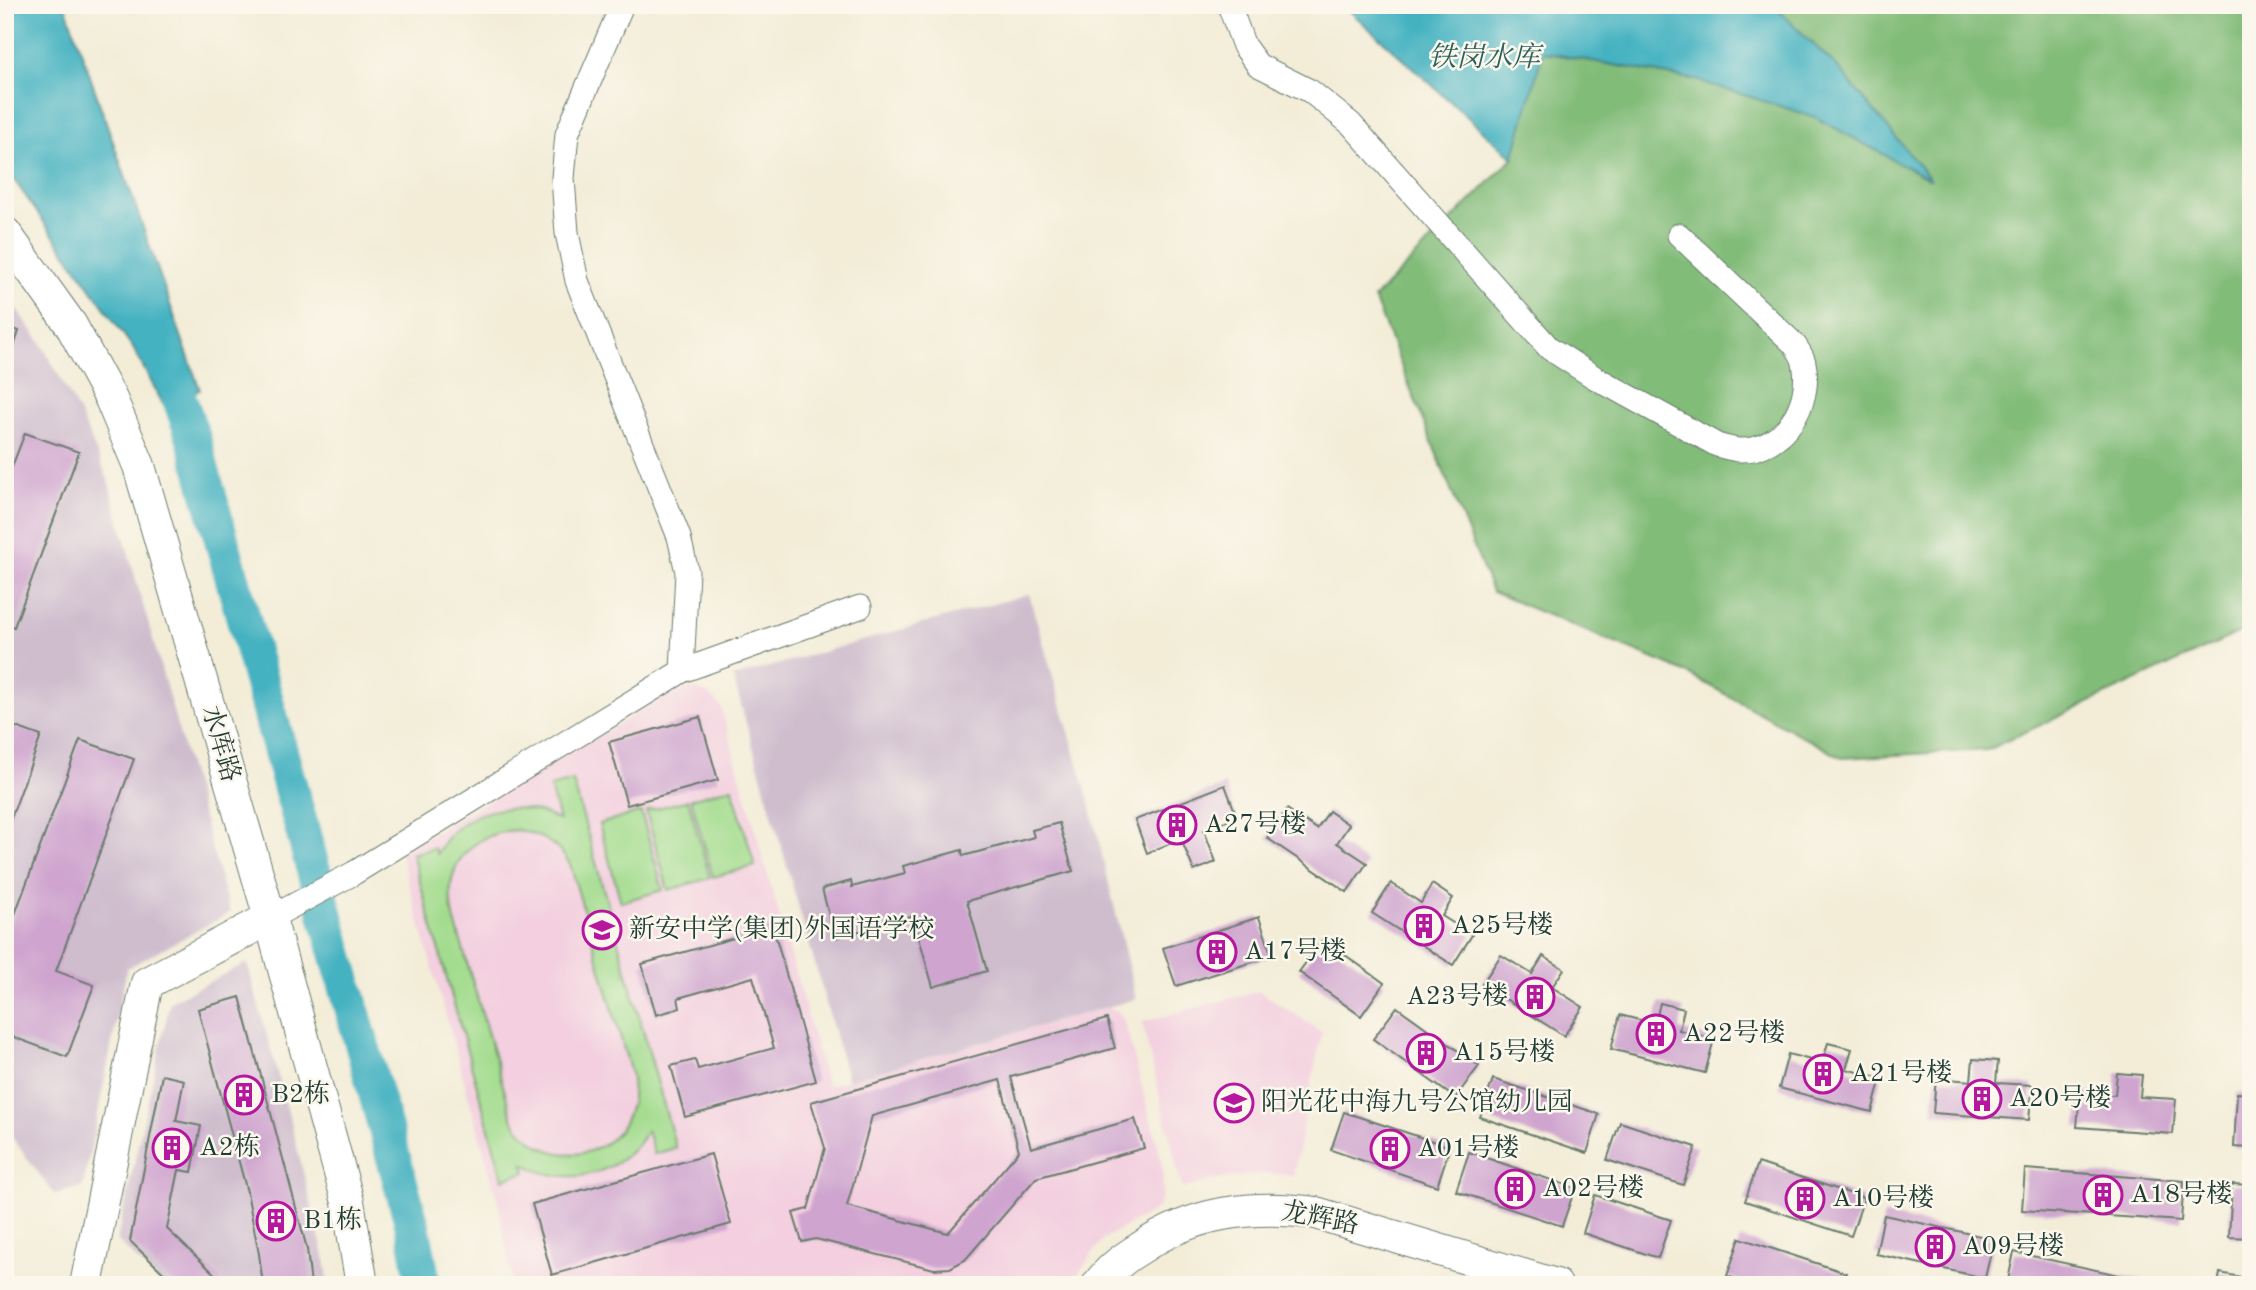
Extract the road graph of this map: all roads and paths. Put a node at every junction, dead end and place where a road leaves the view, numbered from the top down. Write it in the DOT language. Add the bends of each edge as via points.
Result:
graph roads {
  1 [pos="622,5"];
  2 [pos="1229,5"];
  3 [pos="5,233"];
  4 [pos="1679,234"];
  5 [pos="860,607"];
  6 [pos="681,671"];
  7 [pos="270,918"];
  8 [pos="86,1285"];
  9 [pos="362,1285"];
  10 [pos="1098,1285"];
  11 [pos="1556,1285"];
  1 -- 6 [label="street" via="568,134 564,192 577,281 679,537 687,572"];
  2 -- 4 [label="street" via="1244,46 1258,65 1310,91 1351,124 1549,348 1717,445 1740,450 1761,445 1793,422 1804,399 1804,360 1794,344"];
  3 -- 7 [label="street, 水库路" via="71,325 139,466"];
  5 -- 6 [label="street"];
  6 -- 7 [label="street" via="355,873"];
  7 -- 8 [label="street" via="148,983"];
  7 -- 9 [label="street, 水库路" via="348,1202"];
  10 -- 11 [label="street, 龙辉路" via="1126,1257 1184,1224 1227,1212 1283,1209 1316,1213"];
}
